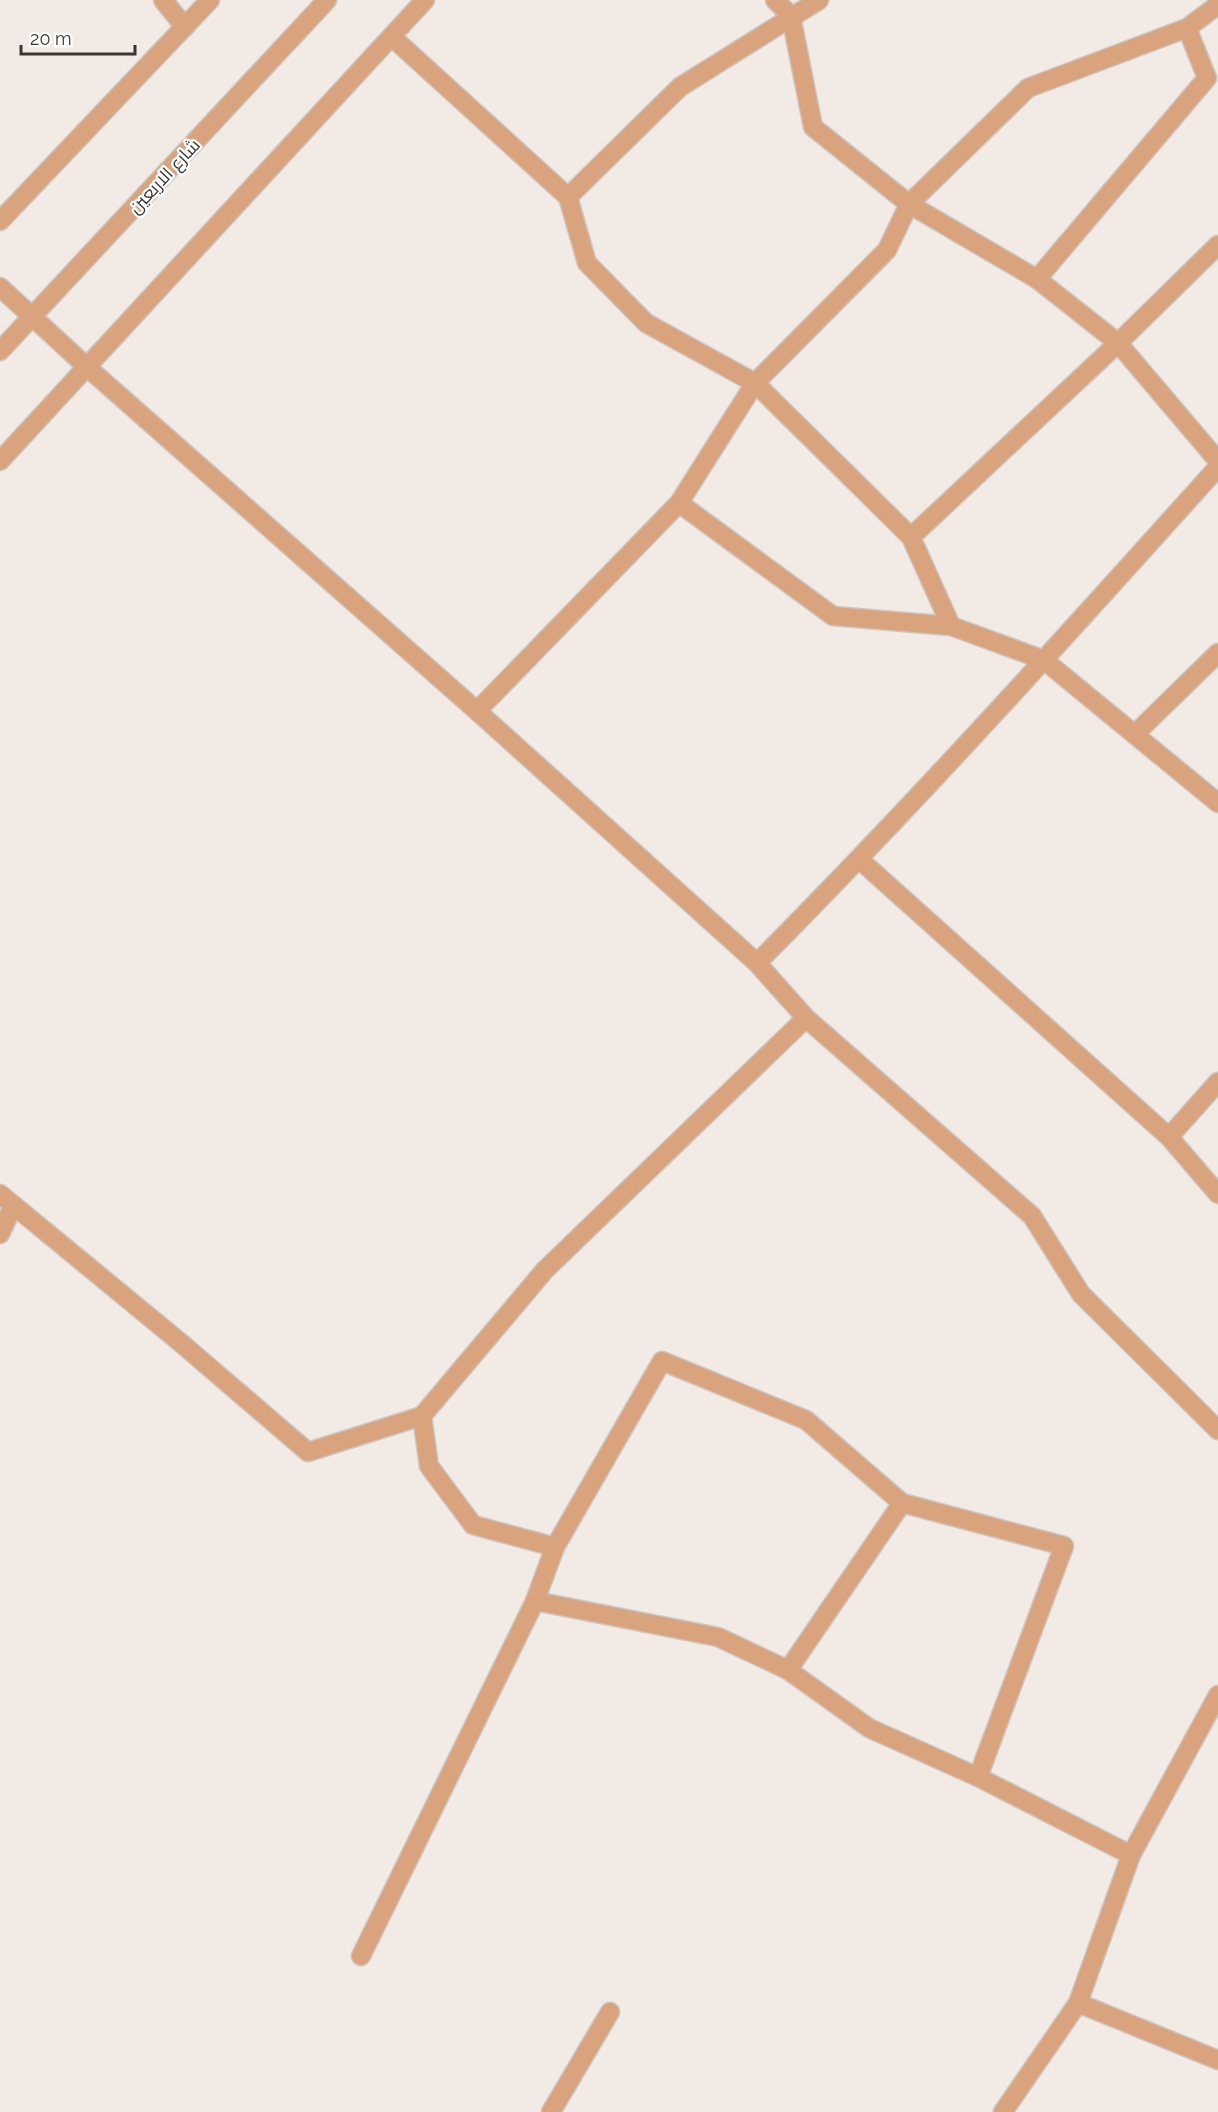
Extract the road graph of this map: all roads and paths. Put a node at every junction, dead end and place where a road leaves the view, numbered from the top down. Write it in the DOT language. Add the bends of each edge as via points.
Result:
graph roads {
  1 [pos="163,0"];
  2 [pos="210,0"];
  3 [pos="327,0"];
  4 [pos="425,0"];
  5 [pos="775,0"];
  6 [pos="819,0"];
  7 [pos="1218,5"];
  8 [pos="791,16"];
  9 [pos="185,27"];
  10 [pos="1187,28"];
  11 [pos="392,37"];
  12 [pos="568,197"];
  13 [pos="909,204"];
  14 [pos="0,221"];
  15 [pos="1218,245"];
  16 [pos="1037,279"];
  17 [pos="0,287"];
  18 [pos="32,316"];
  19 [pos="1118,343"];
  20 [pos="0,351"];
  21 [pos="87,367"];
  22 [pos="755,383"];
  23 [pos="0,461"];
  24 [pos="1218,461"];
  25 [pos="1218,467"];
  26 [pos="679,503"];
  27 [pos="911,537"];
  28 [pos="951,626"];
  29 [pos="1218,653"];
  30 [pos="1044,660"];
  31 [pos="477,711"];
  32 [pos="1135,734"];
  33 [pos="1218,803"];
  34 [pos="860,860"];
  35 [pos="757,963"];
  36 [pos="806,1018"];
  37 [pos="1218,1082"];
  38 [pos="1169,1137"];
  39 [pos="1218,1194"];
  40 [pos="7,1200"];
  41 [pos="0,1234"];
  42 [pos="422,1416"];
  43 [pos="1218,1430"];
  44 [pos="902,1503"];
  45 [pos="555,1547"];
  46 [pos="535,1601"];
  47 [pos="788,1670"];
  48 [pos="1218,1695"];
  49 [pos="978,1777"];
  50 [pos="1131,1855"];
  51 [pos="361,1956"];
  52 [pos="1078,2003"];
  53 [pos="610,2012"];
  54 [pos="1218,2060"];
  55 [pos="551,2112"];
  56 [pos="1003,2112"];
  1 -- 9 [label="street"];
  2 -- 9 [label="street"];
  3 -- 18 [label="street, شارع الاربعين"];
  4 -- 11 [label="street"];
  5 -- 8 [label="street"];
  6 -- 8 [label="street"];
  7 -- 10 [label="street"];
  8 -- 12 [label="street" via="680,87"];
  8 -- 13 [label="street" via="813,127"];
  9 -- 14 [label="street"];
  10 -- 13 [label="street" via="1028,88"];
  10 -- 16 [label="street" via="1208,78"];
  11 -- 12 [label="street"];
  11 -- 21 [label="street"];
  12 -- 22 [label="street" via="587,263 646,323"];
  13 -- 16 [label="street"];
  13 -- 22 [label="street" via="887,250"];
  15 -- 19 [label="street"];
  16 -- 19 [label="street"];
  17 -- 18 [label="street"];
  18 -- 20 [label="street, شارع الاربعين"];
  18 -- 21 [label="street"];
  19 -- 24 [label="street"];
  19 -- 27 [label="street"];
  21 -- 23 [label="street"];
  21 -- 31 [label="street"];
  22 -- 26 [label="street"];
  22 -- 27 [label="street"];
  25 -- 30 [label="street"];
  26 -- 28 [label="street" via="833,616"];
  26 -- 31 [label="street"];
  27 -- 28 [label="street"];
  28 -- 30 [label="street"];
  29 -- 32 [label="street"];
  30 -- 32 [label="street"];
  30 -- 34 [label="street"];
  31 -- 35 [label="street"];
  32 -- 33 [label="street"];
  34 -- 35 [label="street"];
  34 -- 38 [label="street"];
  35 -- 36 [label="street"];
  36 -- 42 [label="street" via="545,1270"];
  36 -- 43 [label="street" via="1032,1216 1081,1294"];
  37 -- 38 [label="street"];
  38 -- 39 [label="street"];
  40 -- 41 [label="street"];
  40 -- 42 [label="street" via="308,1452"];
  42 -- 45 [label="street" via="429,1466 473,1525"];
  44 -- 45 [label="street" via="806,1420 662,1361"];
  44 -- 47 [label="street"];
  44 -- 49 [label="street" via="1064,1546"];
  45 -- 46 [label="street"];
  46 -- 47 [label="street" via="718,1637"];
  46 -- 51 [label="street"];
  47 -- 49 [label="street" via="869,1728"];
  48 -- 50 [label="street"];
  49 -- 50 [label="street"];
  50 -- 52 [label="street"];
  52 -- 54 [label="street"];
  52 -- 56 [label="street"];
  53 -- 55 [label="street"];
}
